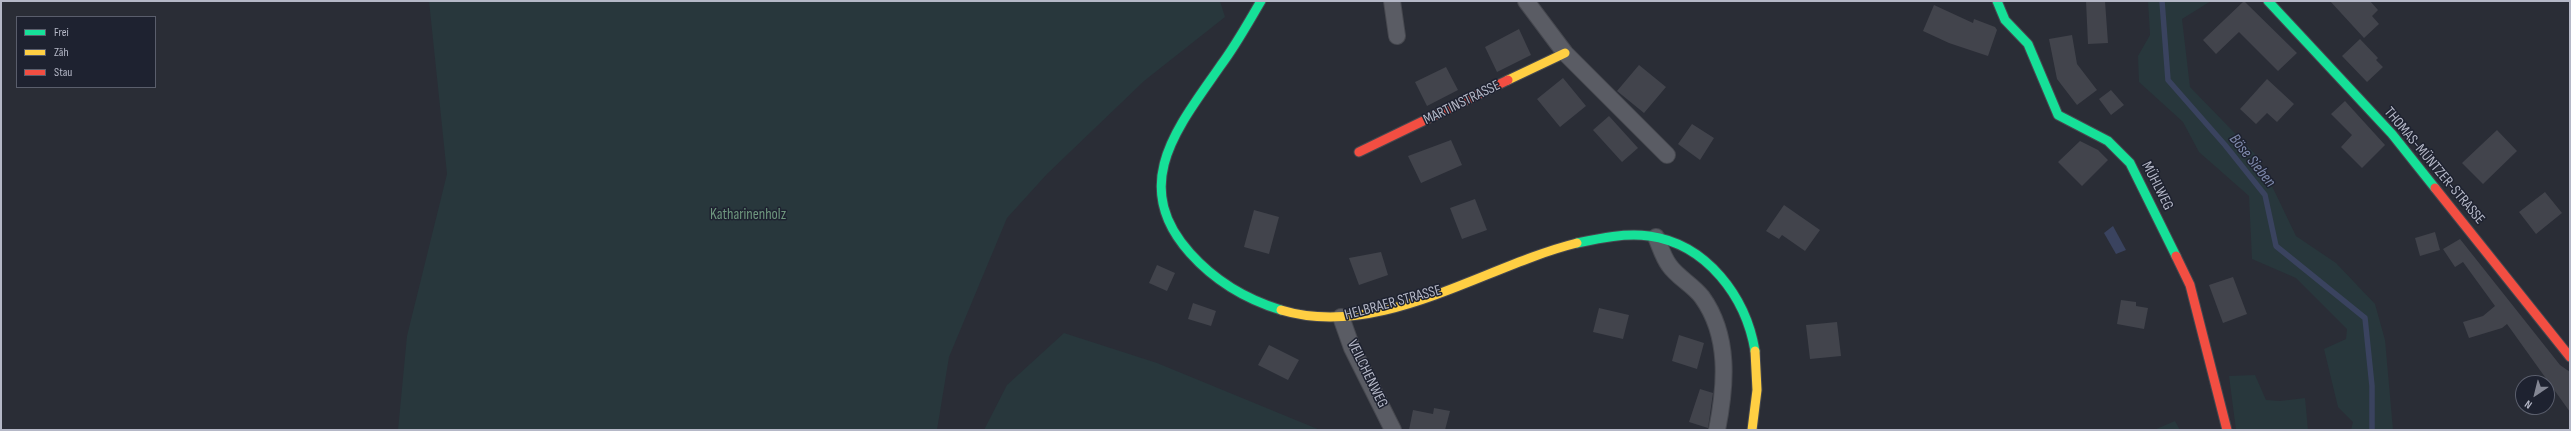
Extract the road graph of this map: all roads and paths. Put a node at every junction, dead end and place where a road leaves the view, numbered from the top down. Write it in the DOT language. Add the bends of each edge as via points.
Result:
graph roads {
  1 [pos="1261,1"];
  2 [pos="1392,1"];
  3 [pos="1526,1"];
  4 [pos="1996,1"];
  5 [pos="2268,1"];
  6 [pos="1397,36"];
  7 [pos="1565,53"];
  8 [pos="1359,152"];
  9 [pos="1667,154"];
  10 [pos="1656,237"];
  11 [pos="1341,317"];
  12 [pos="2570,357"];
  13 [pos="1393,430"];
  14 [pos="1717,430"];
  15 [pos="1752,430"];
  16 [pos="2228,430"];
  1 -- 11 [label="street, HELBRAER STRASSE" via="1170,140 1160,170 1162,207 1172,232 1182,245 1205,269 1234,290 1279,310 1322,317"];
  2 -- 6 [label="street"];
  3 -- 7 [label="street"];
  4 -- 16 [label="street, MÜHLWEG" via="2005,20 2028,44 2058,115 2108,141 2130,163 2190,284"];
  5 -- 12 [label="street, THOMAS-MÜNTZER-STRASSE" via="2392,134"];
  7 -- 8 [label="street, MARTINSTRASSE"];
  7 -- 9 [label="street"];
  10 -- 11 [label="street, HELBRAER STRASSE" via="1619,234 1581,241 1408,301"];
  10 -- 14 [label="street" via="1669,265 1701,296 1717,323 1724,360 1723,401"];
  10 -- 15 [label="street, HELBRAER STRASSE" via="1677,243 1697,254 1733,290 1743,307 1754,343 1758,369"];
  11 -- 13 [label="street, VEILCHENWEG" via="1352,348"];
}
